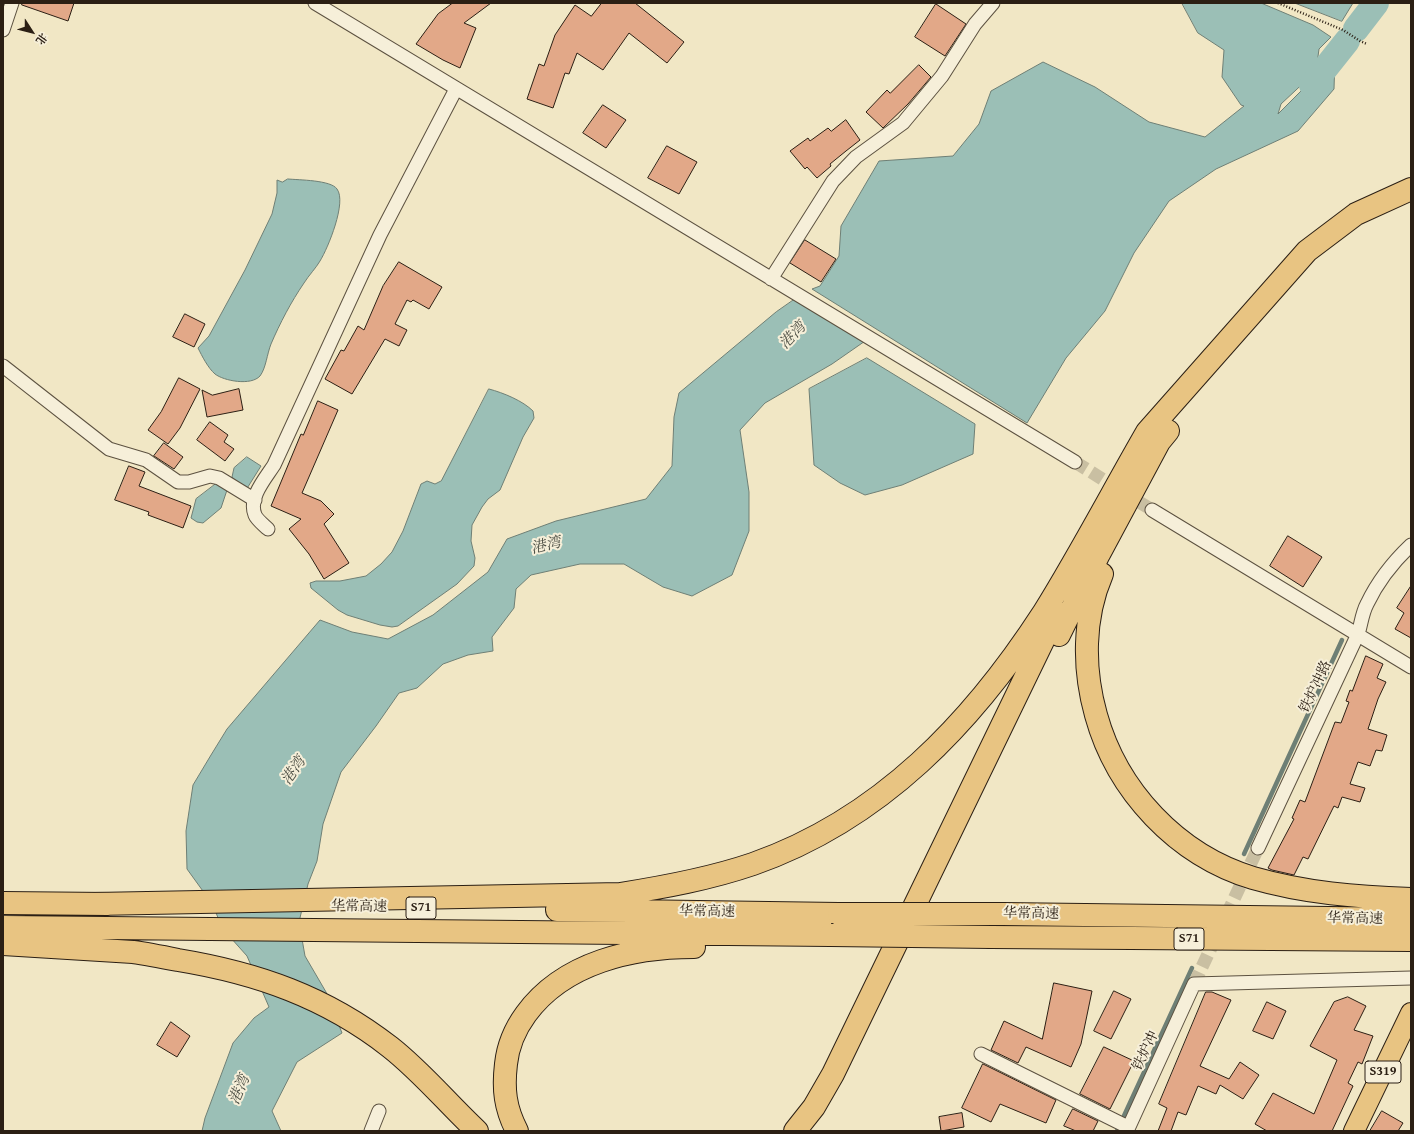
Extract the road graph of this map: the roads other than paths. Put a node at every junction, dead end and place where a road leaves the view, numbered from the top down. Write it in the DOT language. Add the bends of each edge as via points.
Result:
graph roads {
  1 [pos="12,3"];
  2 [pos="315,3"];
  3 [pos="994,3"];
  4 [pos="3,30"];
  5 [pos="456,88"];
  6 [pos="1411,189"];
  7 [pos="1411,202"];
  8 [pos="771,279"];
  9 [pos="3,366"];
  10 [pos="1153,437"];
  11 [pos="1075,462"];
  12 [pos="255,500"];
  13 [pos="1152,510"];
  14 [pos="268,529"];
  15 [pos="1411,545"];
  16 [pos="1358,634"];
  17 [pos="1411,668"];
  18 [pos="1258,848"];
  19 [pos="3,903"];
  20 [pos="95,904"];
  21 [pos="1408,909"];
  22 [pos="3,927"];
  23 [pos="1411,940"];
  24 [pos="828,941"];
  25 [pos="3,944"];
  26 [pos="1411,978"];
  27 [pos="1409,1022"];
  28 [pos="981,1054"];
  29 [pos="379,1111"];
  30 [pos="1128,1129"];
  31 [pos="371,1131"];
  32 [pos="477,1131"];
  33 [pos="517,1131"];
  34 [pos="795,1131"];
  35 [pos="810,1131"];
  36 [pos="1354,1131"];
  1 -- 4 [label="street"];
  2 -- 5 [label="street"];
  3 -- 8 [label="street" via="975,24 942,76 903,124 856,157 833,181"];
  5 -- 8 [label="street"];
  5 -- 12 [label="street" via="380,235 274,465 257,491"];
  6 -- 10 [label="highway" via="1356,214 1307,250"];
  7 -- 10 [label="highway" via="1362,226 1315,259"];
  8 -- 11 [label="street"];
  9 -- 12 [label="street" via="110,449 146,460 178,482 210,476 219,478"];
  10 -- 20 [label="highway" via="1045,610 976,705 935,750 891,788 845,819 801,843 754,863 707,878 664,888 620,894"];
  10 -- 21 [label="highway" via="1097,586 1089,618 1086,653 1090,694 1114,763 1135,796 1158,822 1186,844 1217,862 1251,877 1287,887"];
  10 -- 34 [label="highway" via="1015,696 834,1074 814,1107"];
  10 -- 35 [label="highway" via="1099,554 848,1070"];
  12 -- 14 [label="street" via="255,516"];
  13 -- 16 [label="street"];
  15 -- 16 [label="street, 铁炉冲路" via="1400,555 1366,605"];
  16 -- 17 [label="street"];
  16 -- 18 [label="street, 铁炉冲路"];
  19 -- 20 [label="highway, 华常高速 / S71"];
  20 -- 21 [label="highway, 华常高速 / S71, bridge" via="840,914"];
  22 -- 24 [label="highway, 华常高速 / S71"];
  23 -- 24 [label="highway, 华常高速 / S71" via="1188,939 1075,946 988,942"];
  24 -- 33 [label="highway" via="686,947 634,952 578,970 552,986 531,1007 515,1029 506,1055 503,1086 510,1119"];
  25 -- 32 [label="highway" via="134,952 199,963 250,975 307,996 354,1022 390,1047 421,1074"];
  26 -- 30 [label="street, 铁炉冲" via="1194,984"];
  27 -- 36 [label="main road, S319"];
  28 -- 30 [label="street"];
  29 -- 31 [label="street"];
}
